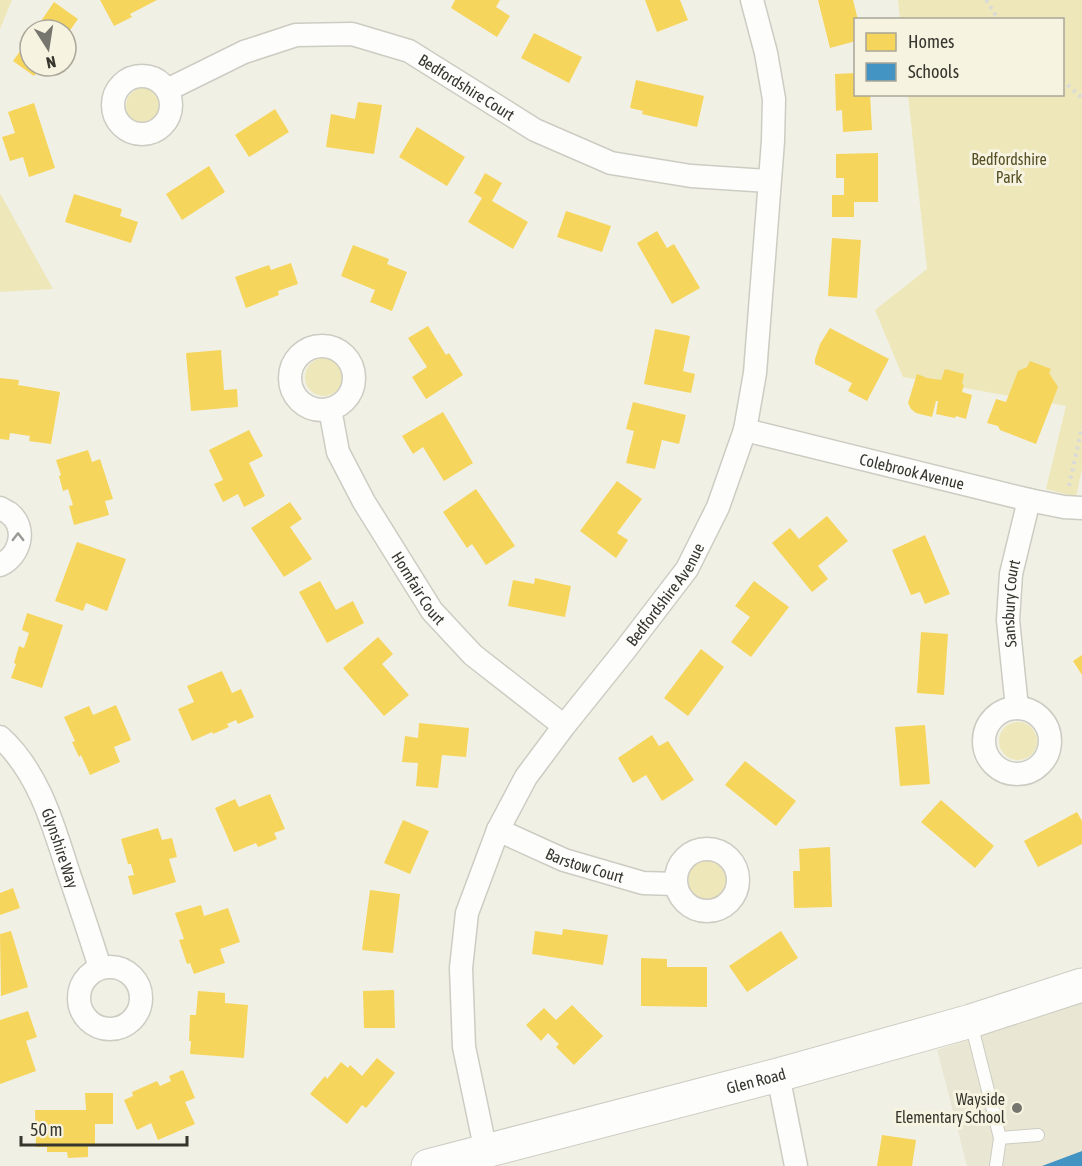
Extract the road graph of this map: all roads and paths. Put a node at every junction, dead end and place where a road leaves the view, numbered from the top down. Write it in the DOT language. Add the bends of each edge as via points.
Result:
graph roads {
  1 [pos="752,0"];
  2 [pos="986,0"];
  3 [pos="998,18"];
  4 [pos="1064,82"];
  5 [pos="167,90"];
  6 [pos="1082,98"];
  7 [pos="769,181"];
  8 [pos="330,409"];
  9 [pos="1082,427"];
  10 [pos="745,430"];
  11 [pos="1029,500"];
  12 [pos="0,508"];
  13 [pos="1073,508"];
  14 [pos="0,565"];
  15 [pos="1017,708"];
  16 [pos="564,726"];
  17 [pos="0,737"];
  18 [pos="498,830"];
  19 [pos="676,884"];
  20 [pos="100,968"];
  21 [pos="1082,984"];
  22 [pos="971,1022"];
  23 [pos="778,1075"];
  24 [pos="1038,1135"];
  25 [pos="1000,1138"];
  26 [pos="486,1152"];
  27 [pos="428,1166"];
  28 [pos="796,1166"];
  29 [pos="996,1166"];
  1 -- 7 [label="street, Bedfordshire Avenue" via="774,99"];
  2 -- 3 [label="path"];
  4 -- 6 [label="path"];
  5 -- 7 [label="street, Bedfordshire Court" via="244,52 296,35 352,34 409,51 535,130 612,163 691,176"];
  7 -- 10 [label="street, Bedfordshire Avenue" via="755,373"];
  8 -- 16 [label="street, Hornfair Court" via="338,452 364,502 432,611 473,655"];
  9 -- 13 [label="path"];
  10 -- 11 [label="street, Colebrook Avenue"];
  10 -- 16 [label="street, Bedfordshire Avenue" via="718,507 687,569"];
  11 -- 13 [label="street, Colebrook Avenue"];
  11 -- 15 [label="street, Sansbury Court" via="1011,574 1008,620"];
  14 -- 12 [label="street, one-way" via="17,551 20,538 18,525 10,513"];
  16 -- 18 [label="street, Bedfordshire Avenue" via="526,777"];
  17 -- 20 [label="street, Glynshire Way" via="31,776 50,815"];
  18 -- 19 [label="street, Barstow Court" via="564,860 643,883"];
  18 -- 26 [label="street, Bedfordshire Avenue" via="467,913 461,968 464,1047"];
  21 -- 22 [label="main road, Glen Road"];
  22 -- 23 [label="main road, Glen Road"];
  22 -- 25 [label="lane"];
  23 -- 26 [label="main road, Glen Road"];
  23 -- 28 [label="street"];
  24 -- 25 [label="lane"];
  25 -- 29 [label="lane"];
  26 -- 27 [label="main road, Glen Road"];
}
